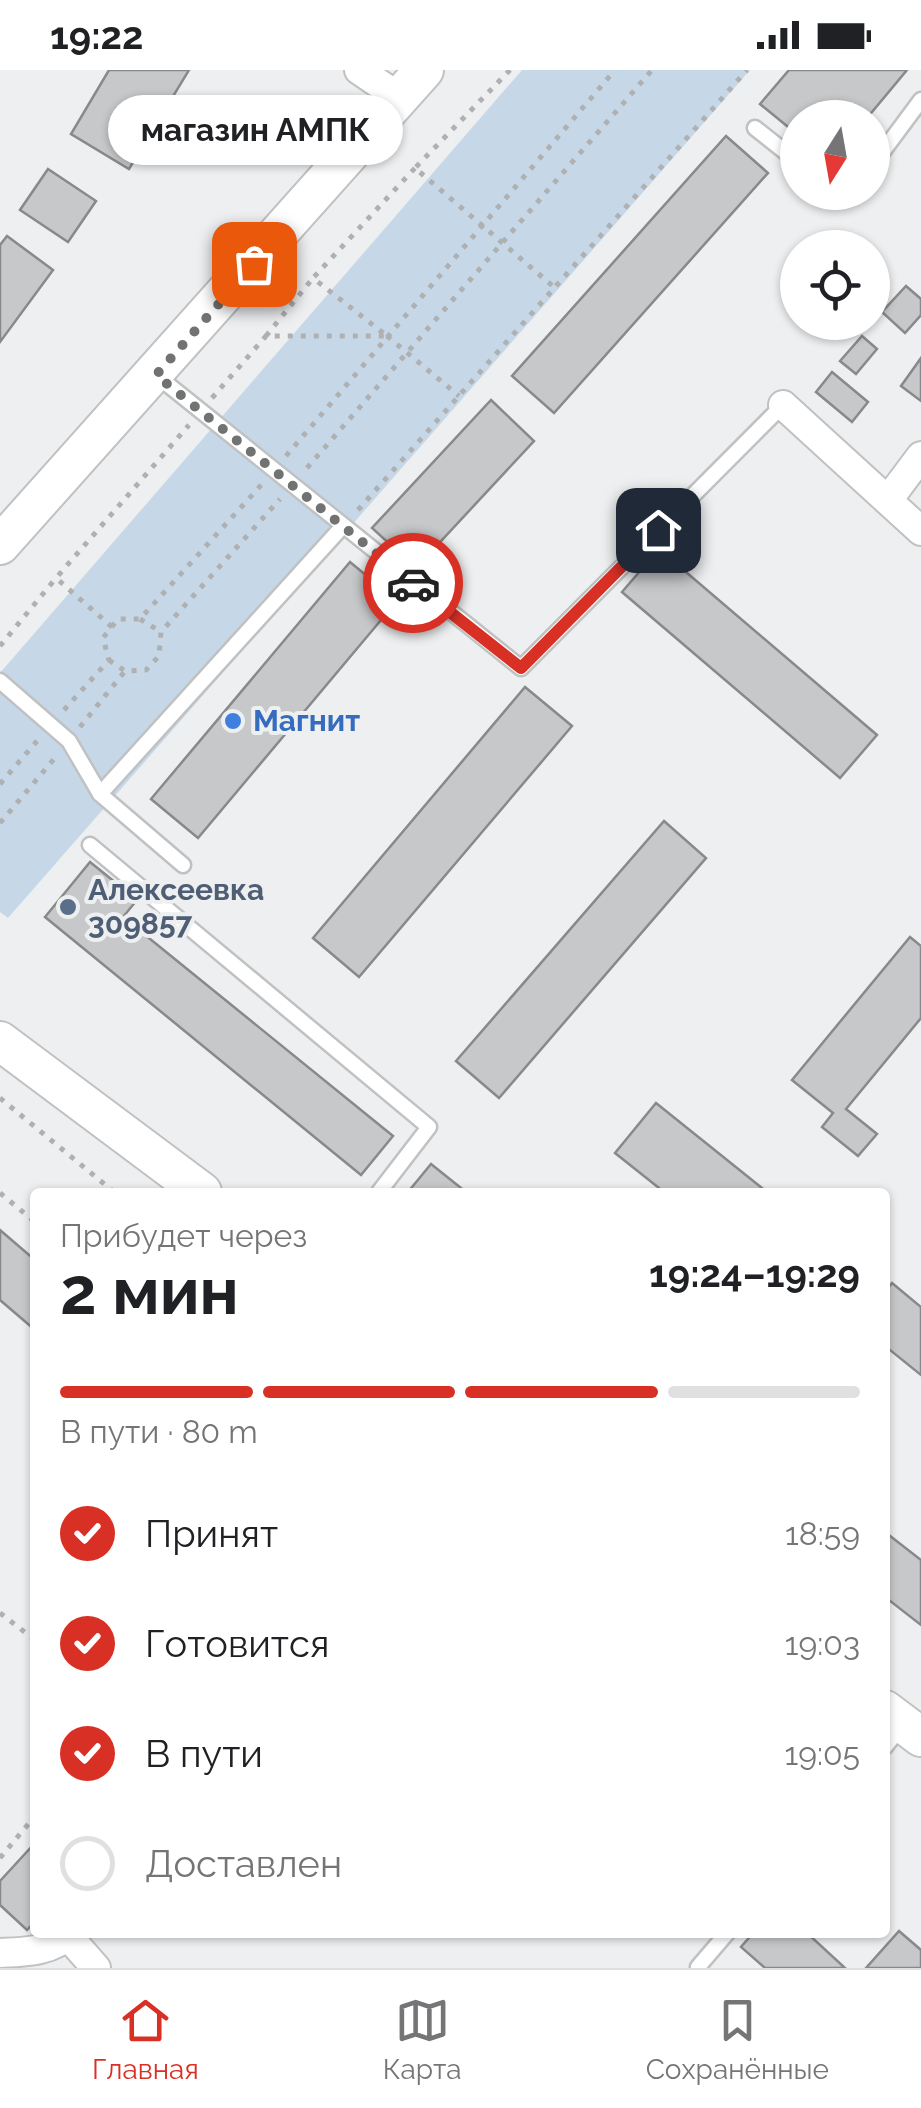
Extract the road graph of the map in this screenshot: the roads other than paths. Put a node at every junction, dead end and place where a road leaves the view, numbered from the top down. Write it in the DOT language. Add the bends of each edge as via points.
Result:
graph roads {
  1 [pos="359,70"];
  2 [pos="412,84"];
  3 [pos="921,100"];
  4 [pos="755,128"];
  5 [pos="890,142"];
  6 [pos="780,148"];
  7 [pos="156,375"];
  8 [pos="783,405"];
  9 [pos="921,456"];
  10 [pos="888,500"];
  11 [pos="342,527"];
  12 [pos="921,531"];
  13 [pos="0,544"];
  14 [pos="0,682"];
  15 [pos="100,794"];
  16 [pos="90,845"];
  17 [pos="182,865"];
  18 [pos="0,1041"];
  19 [pos="197,1188"];
  20 [pos="381,1188"];
  21 [pos="62,1938"];
  22 [pos="72,1938"];
  23 [pos="723,1938"];
  24 [pos="0,1954"];
  25 [pos="698,1966"];
  26 [pos="96,1968"];
  1 -- 2 [label="street"];
  2 -- 7 [label="street"];
  3 -- 5 [label="lane"];
  4 -- 6 [label="lane"];
  7 -- 11 [label="lane"];
  7 -- 13 [label="street"];
  8 -- 10 [label="street"];
  8 -- 11 [label="lane" via="521,668"];
  9 -- 10 [label="street"];
  10 -- 12 [label="street"];
  11 -- 15 [label="lane"];
  14 -- 15 [label="lane" via="69,740"];
  15 -- 17 [label="lane"];
  16 -- 20 [label="lane" via="429,1127"];
  18 -- 19 [label="street"];
  21 -- 24 [label="street" via="39,1950"];
  22 -- 26 [label="street"];
  23 -- 25 [label="lane"];
}
